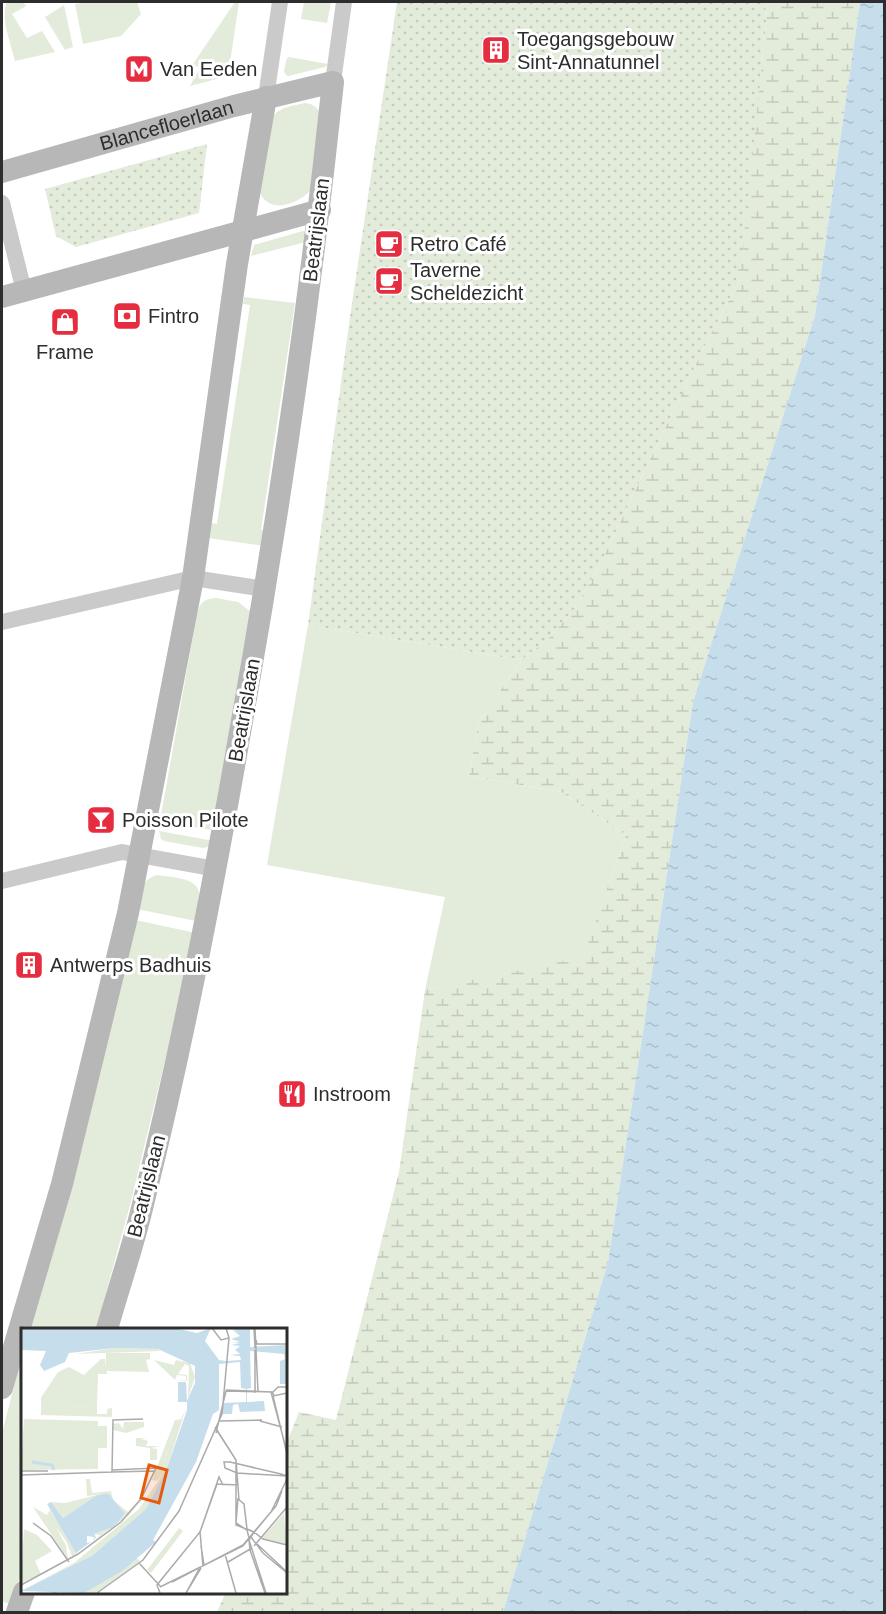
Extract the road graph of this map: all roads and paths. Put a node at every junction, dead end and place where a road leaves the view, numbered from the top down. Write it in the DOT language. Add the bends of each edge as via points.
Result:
graph roads {
  1 [pos="280,2"];
  2 [pos="344,2"];
  3 [pos="333,82"];
  4 [pos="266,97"];
  5 [pos="2,172"];
  6 [pos="2,202"];
  7 [pos="320,210"];
  8 [pos="243,231"];
  9 [pos="24,291"];
  10 [pos="2,297"];
  11 [pos="193,578"];
  12 [pos="265,589"];
  13 [pos="2,622"];
  14 [pos="139,855"];
  15 [pos="216,869"];
  16 [pos="2,881"];
  17 [pos="107,1328"];
  18 [pos="2,1388"];
  19 [pos="24,1593"];
  20 [pos="17,1612"];
  1 -- 4 [label="street"];
  2 -- 3 [label="street"];
  3 -- 4 [label="street, Blancefloerlaan"];
  3 -- 7 [label="street, Beatrijslaan"];
  4 -- 5 [label="street, Blancefloerlaan"];
  4 -- 8 [label="street"];
  6 -- 9 [label="street"];
  7 -- 8 [label="street"];
  7 -- 12 [label="street, Beatrijslaan"];
  8 -- 9 [label="street"];
  8 -- 11 [label="street"];
  9 -- 10 [label="street"];
  11 -- 12 [label="street"];
  11 -- 13 [label="street"];
  11 -- 14 [label="street"];
  12 -- 15 [label="street, Beatrijslaan"];
  14 -- 15 [label="street"];
  14 -- 16 [label="street" via="122,852"];
  14 -- 18 [label="street" via="62,1184"];
  15 -- 17 [label="street, Beatrijslaan" via="144,1204"];
  19 -- 20 [label="street"];
}
